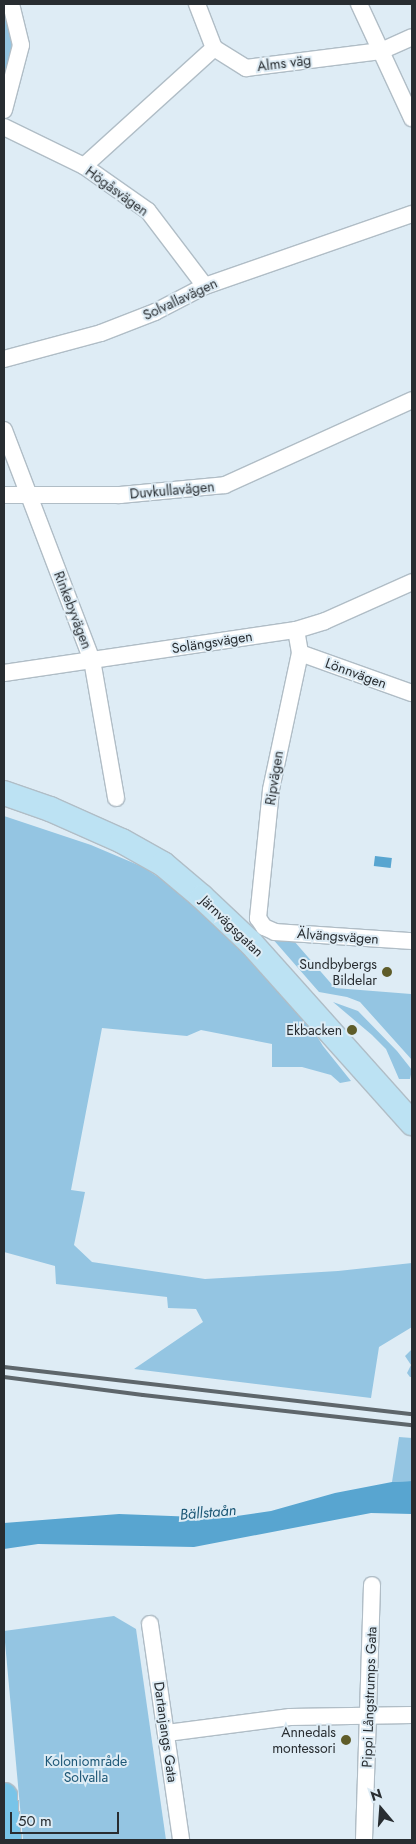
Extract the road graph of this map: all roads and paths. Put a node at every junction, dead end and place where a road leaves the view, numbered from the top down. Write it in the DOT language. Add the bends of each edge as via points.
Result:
graph roads {
  1 [pos="11,4"];
  2 [pos="196,4"];
  3 [pos="359,4"];
  4 [pos="412,37"];
  5 [pos="214,48"];
  6 [pos="381,51"];
  7 [pos="4,110"];
  8 [pos="412,118"];
  9 [pos="4,127"];
  10 [pos="84,166"];
  11 [pos="412,214"];
  12 [pos="205,286"];
  13 [pos="4,359"];
  14 [pos="412,400"];
  15 [pos="4,430"];
  16 [pos="28,494"];
  17 [pos="4,495"];
  18 [pos="412,582"];
  19 [pos="296,630"];
  20 [pos="300,653"];
  21 [pos="92,660"];
  22 [pos="4,673"];
  23 [pos="412,693"];
  24 [pos="4,793"];
  25 [pos="116,798"];
  26 [pos="264,927"];
  27 [pos="412,941"];
  28 [pos="410,1115"];
  29 [pos="372,1585"];
  30 [pos="150,1624"];
  31 [pos="412,1715"];
  32 [pos="369,1716"];
  33 [pos="167,1734"];
  34 [pos="4,1796"];
  35 [pos="8,1840"];
  36 [pos="181,1840"];
  37 [pos="364,1840"];
  1 -- 7 [label="street" via="21,45"];
  2 -- 5 [label="street"];
  3 -- 6 [label="street"];
  4 -- 6 [label="street, Alms väg"];
  5 -- 6 [label="street, Alms väg" via="246,68"];
  5 -- 10 [label="street"];
  6 -- 8 [label="street"];
  9 -- 10 [label="street, Högåsvägen"];
  10 -- 12 [label="street, Högåsvägen" via="148,210"];
  11 -- 12 [label="street, Solvallavägen"];
  12 -- 13 [label="street, Solvallavägen" via="155,312 101,333"];
  14 -- 16 [label="street, Duvkullavägen" via="225,486 120,495"];
  15 -- 16 [label="street, Rinkebyvägen"];
  16 -- 17 [label="street, Duvkullavägen"];
  16 -- 21 [label="street, Rinkebyvägen"];
  18 -- 19 [label="street, Solängsvägen" via="325,621"];
  19 -- 20 [label="street, Ripvägen"];
  19 -- 21 [label="street, Solängsvägen"];
  20 -- 23 [label="street, Lönnvägen"];
  20 -- 26 [label="street, Ripvägen" via="270,790 258,918"];
  21 -- 22 [label="street, Solängsvägen"];
  21 -- 25 [label="street, Rinkebyvägen"];
  24 -- 28 [label="street, Järnvägsgatan" via="50,809 122,841 169,870 250,942"];
  26 -- 27 [label="street, Älvängsvägen" via="276,932"];
  29 -- 32 [label="street, Pippi Långstrumps Gata"];
  30 -- 33 [label="street, Dartanjangs Gata"];
  31 -- 32 [label="street"];
  32 -- 33 [label="street" via="290,1717"];
  32 -- 37 [label="street, Pippi Långstrumps Gata"];
  33 -- 36 [label="street, Dartanjangs Gata"];
  34 -- 35 [label="main road"];
}
